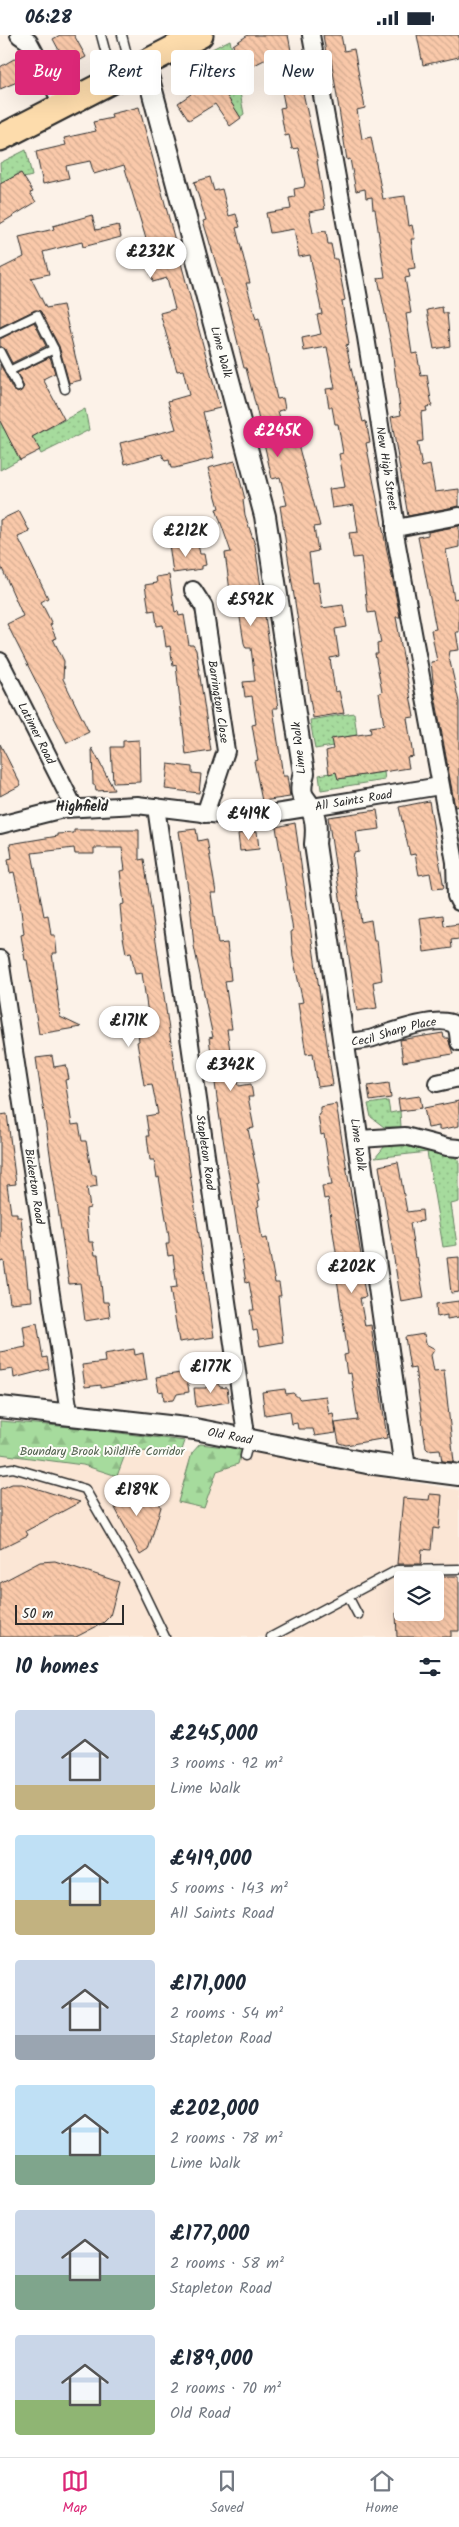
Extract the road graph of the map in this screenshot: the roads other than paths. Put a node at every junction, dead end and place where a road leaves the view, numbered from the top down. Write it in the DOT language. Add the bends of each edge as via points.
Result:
graph roads {
  1 [pos="19,35"];
  2 [pos="101,35"];
  3 [pos="122,35"];
  4 [pos="311,35"];
  5 [pos="187,38"];
  6 [pos="113,50"];
  7 [pos="125,50"];
  8 [pos="161,54"];
  9 [pos="90,92"];
  10 [pos="137,95"];
  11 [pos="63,105"];
  12 [pos="0,138"];
  13 [pos="0,333"];
  14 [pos="54,349"];
  15 [pos="0,352"];
  16 [pos="9,371"];
  17 [pos="18,387"];
  18 [pos="65,389"];
  19 [pos="459,516"];
  20 [pos="396,528"];
  21 [pos="193,590"];
  22 [pos="0,661"];
  23 [pos="440,786"];
  24 [pos="74,807"];
  25 [pos="156,807"];
  26 [pos="309,808"];
  27 [pos="205,814"];
  28 [pos="0,825"];
  29 [pos="459,902"];
  30 [pos="0,959"];
  31 [pos="344,1042"];
  32 [pos="459,1042"];
  33 [pos="459,1078"];
  34 [pos="437,1083"];
  35 [pos="360,1139"];
  36 [pos="459,1148"];
  37 [pos="0,1407"];
  38 [pos="69,1413"];
  39 [pos="246,1444"];
  40 [pos="406,1468"];
  41 [pos="0,1470"];
  42 [pos="459,1475"];
  43 [pos="459,1569"];
  44 [pos="348,1597"];
  45 [pos="358,1615"];
  46 [pos="165,1637"];
  47 [pos="271,1637"];
  1 -- 11 [label="street" via="29,42"];
  2 -- 6 [label="lane"];
  3 -- 7 [label="lane"];
  4 -- 20 [label="street, New High Street" via="366,337"];
  5 -- 8 [label="main road"];
  9 -- 11 [label="main road"];
  10 -- 26 [label="street, Lime Walk" via="265,516 304,773 300,787"];
  11 -- 12 [label="main road"];
  13 -- 14 [label="lane" via="37,315"];
  14 -- 16 [label="lane"];
  14 -- 18 [label="lane"];
  15 -- 16 [label="lane"];
  16 -- 17 [label="lane"];
  19 -- 20 [label="street"];
  20 -- 23 [label="street, New High Street"];
  21 -- 27 [label="street, Barrington Close" via="204,607 226,751"];
  22 -- 24 [label="street, Latimer Road"];
  23 -- 26 [label="street, All Saints Road"];
  23 -- 29 [label="street, New High Street" via="455,862"];
  24 -- 25 [label="street, All Saints Road"];
  24 -- 28 [label="street, All Saints Road"];
  25 -- 27 [label="street, All Saints Road"];
  25 -- 39 [label="street, Stapleton Road"];
  26 -- 27 [label="street, All Saints Road" via="245,819"];
  26 -- 31 [label="street, Lime Walk" via="317,831 315,844"];
  30 -- 38 [label="street, Bickerton Road"];
  31 -- 32 [label="street, Cecil Sharp Place" via="441,1022 451,1023 457,1029"];
  31 -- 35 [label="street, Lime Walk"];
  33 -- 34 [label="street"];
  35 -- 36 [label="street" via="405,1136"];
  35 -- 40 [label="street, Lime Walk"];
  37 -- 38 [label="street, Old Road"];
  38 -- 39 [label="street, Old Road"];
  39 -- 40 [label="street, Old Road"];
  40 -- 42 [label="street, Old Road"];
  41 -- 46 [label="lane" via="13,1468 85,1489 136,1577"];
  43 -- 44 [label="lane" via="397,1570"];
  44 -- 45 [label="lane"];
  44 -- 47 [label="lane"];
}
